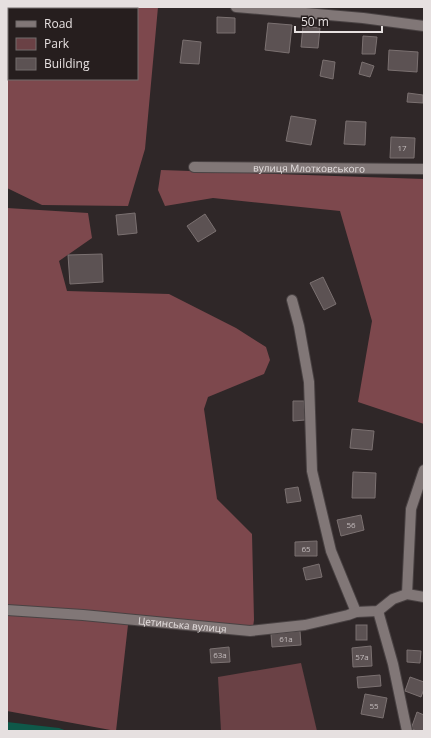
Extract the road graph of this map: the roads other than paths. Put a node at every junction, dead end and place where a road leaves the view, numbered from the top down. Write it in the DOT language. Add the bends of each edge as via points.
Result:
graph roads {
  1 [pos="236,7"];
  2 [pos="424,26"];
  3 [pos="194,167"];
  4 [pos="424,169"];
  5 [pos="292,300"];
  6 [pos="424,470"];
  7 [pos="407,594"];
  8 [pos="424,597"];
  9 [pos="7,610"];
  10 [pos="378,611"];
  11 [pos="356,612"];
  12 [pos="407,731"];
  1 -- 2 [label="street"];
  3 -- 4 [label="street, вулиця Млотковського"];
  5 -- 11 [label="street" via="309,382 312,471 331,551"];
  6 -- 7 [label="street" via="411,509"];
  7 -- 8 [label="street"];
  7 -- 10 [label="street" via="393,598"];
  9 -- 11 [label="street, Цетинська вулиця" via="250,631 305,625"];
  10 -- 11 [label="street, Цетинська вулиця"];
  10 -- 12 [label="street" via="393,664"];
}
